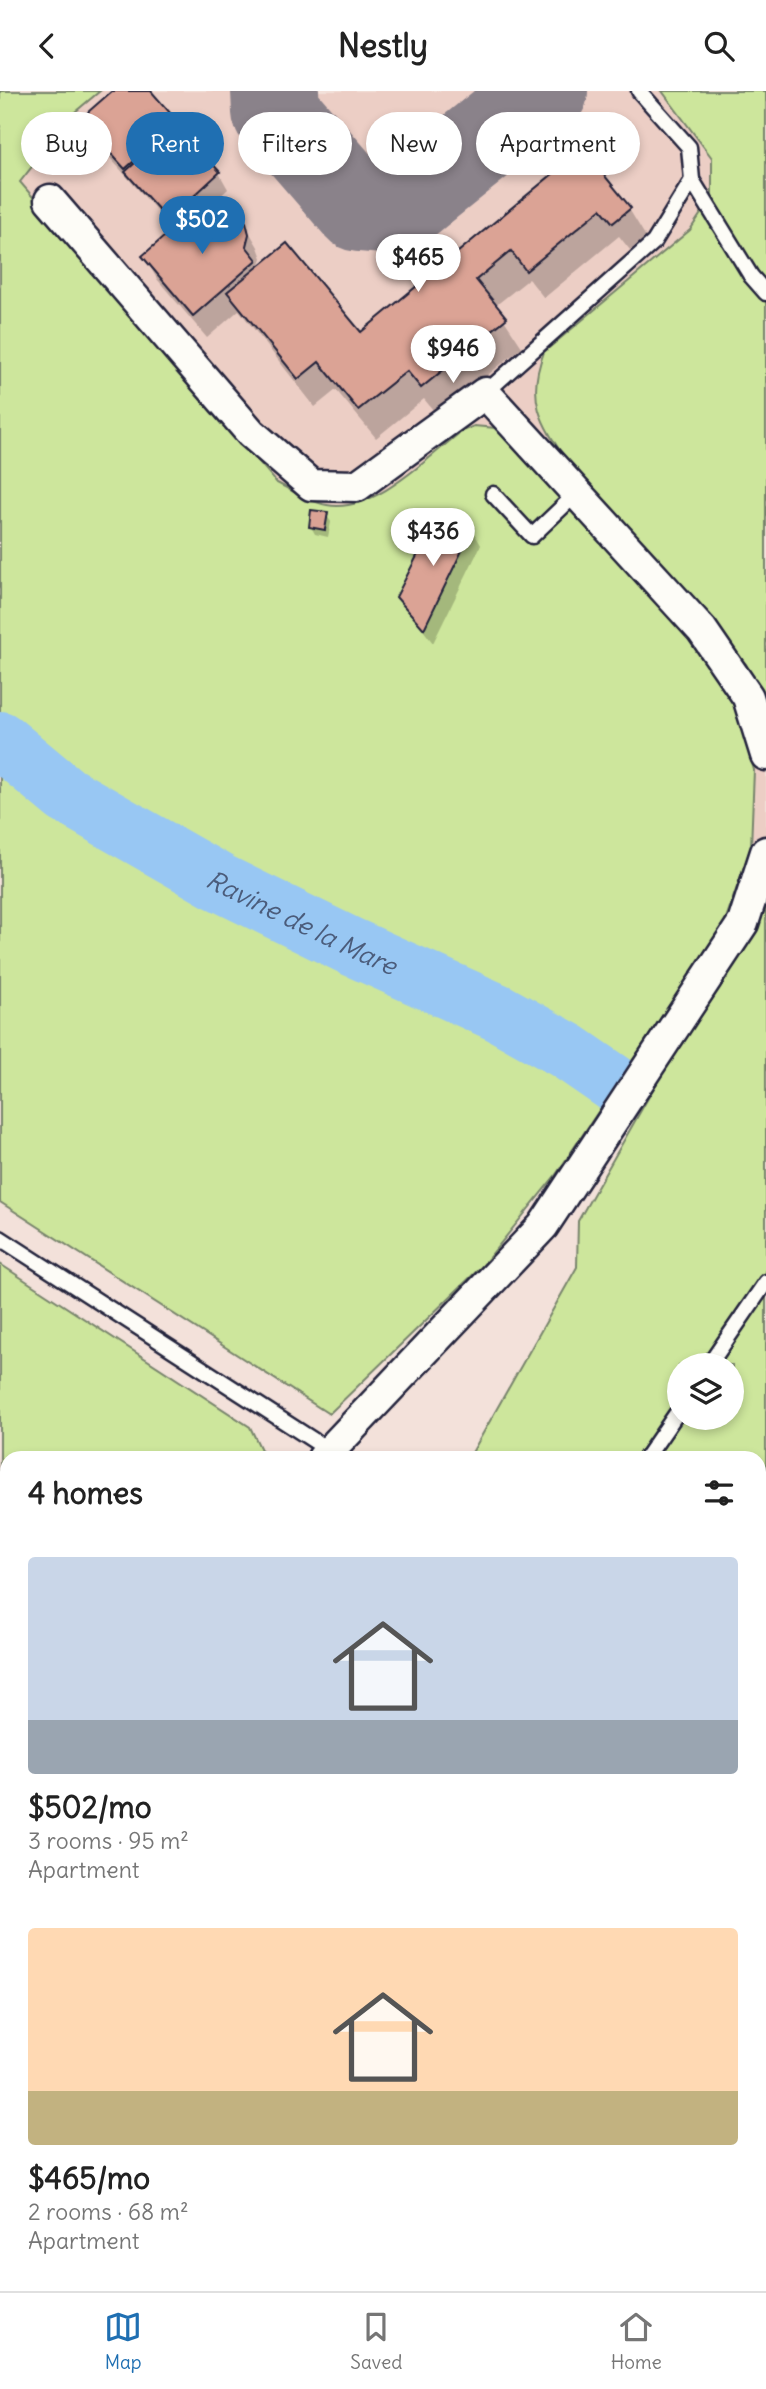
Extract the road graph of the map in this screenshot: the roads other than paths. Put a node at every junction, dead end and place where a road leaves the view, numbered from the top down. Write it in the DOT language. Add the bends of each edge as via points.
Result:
graph roads {
  1 [pos="639,91"];
  2 [pos="692,180"];
  3 [pos="50,200"];
  4 [pos="766,293"];
  5 [pos="485,393"];
  6 [pos="577,493"];
  7 [pos="493,494"];
  8 [pos="766,755"];
  9 [pos="766,852"];
  10 [pos="0,1238"];
  11 [pos="766,1282"];
  12 [pos="717,1353"];
  13 [pos="667,1427"];
  14 [pos="322,1451"];
  15 [pos="330,1451"];
  16 [pos="651,1451"];
  1 -- 2 [label="lane" via="689,147"];
  2 -- 4 [label="lane"];
  2 -- 5 [label="lane" via="654,242"];
  3 -- 5 [label="street" via="251,433 311,485 357,487"];
  5 -- 6 [label="street"];
  6 -- 7 [label="lane" via="532,536"];
  6 -- 8 [label="street" via="702,630 748,697"];
  9 -- 15 [label="street" via="743,923 543,1226"];
  10 -- 14 [label="lane"];
  11 -- 12 [label="lane"];
  13 -- 16 [label="lane"];
}
